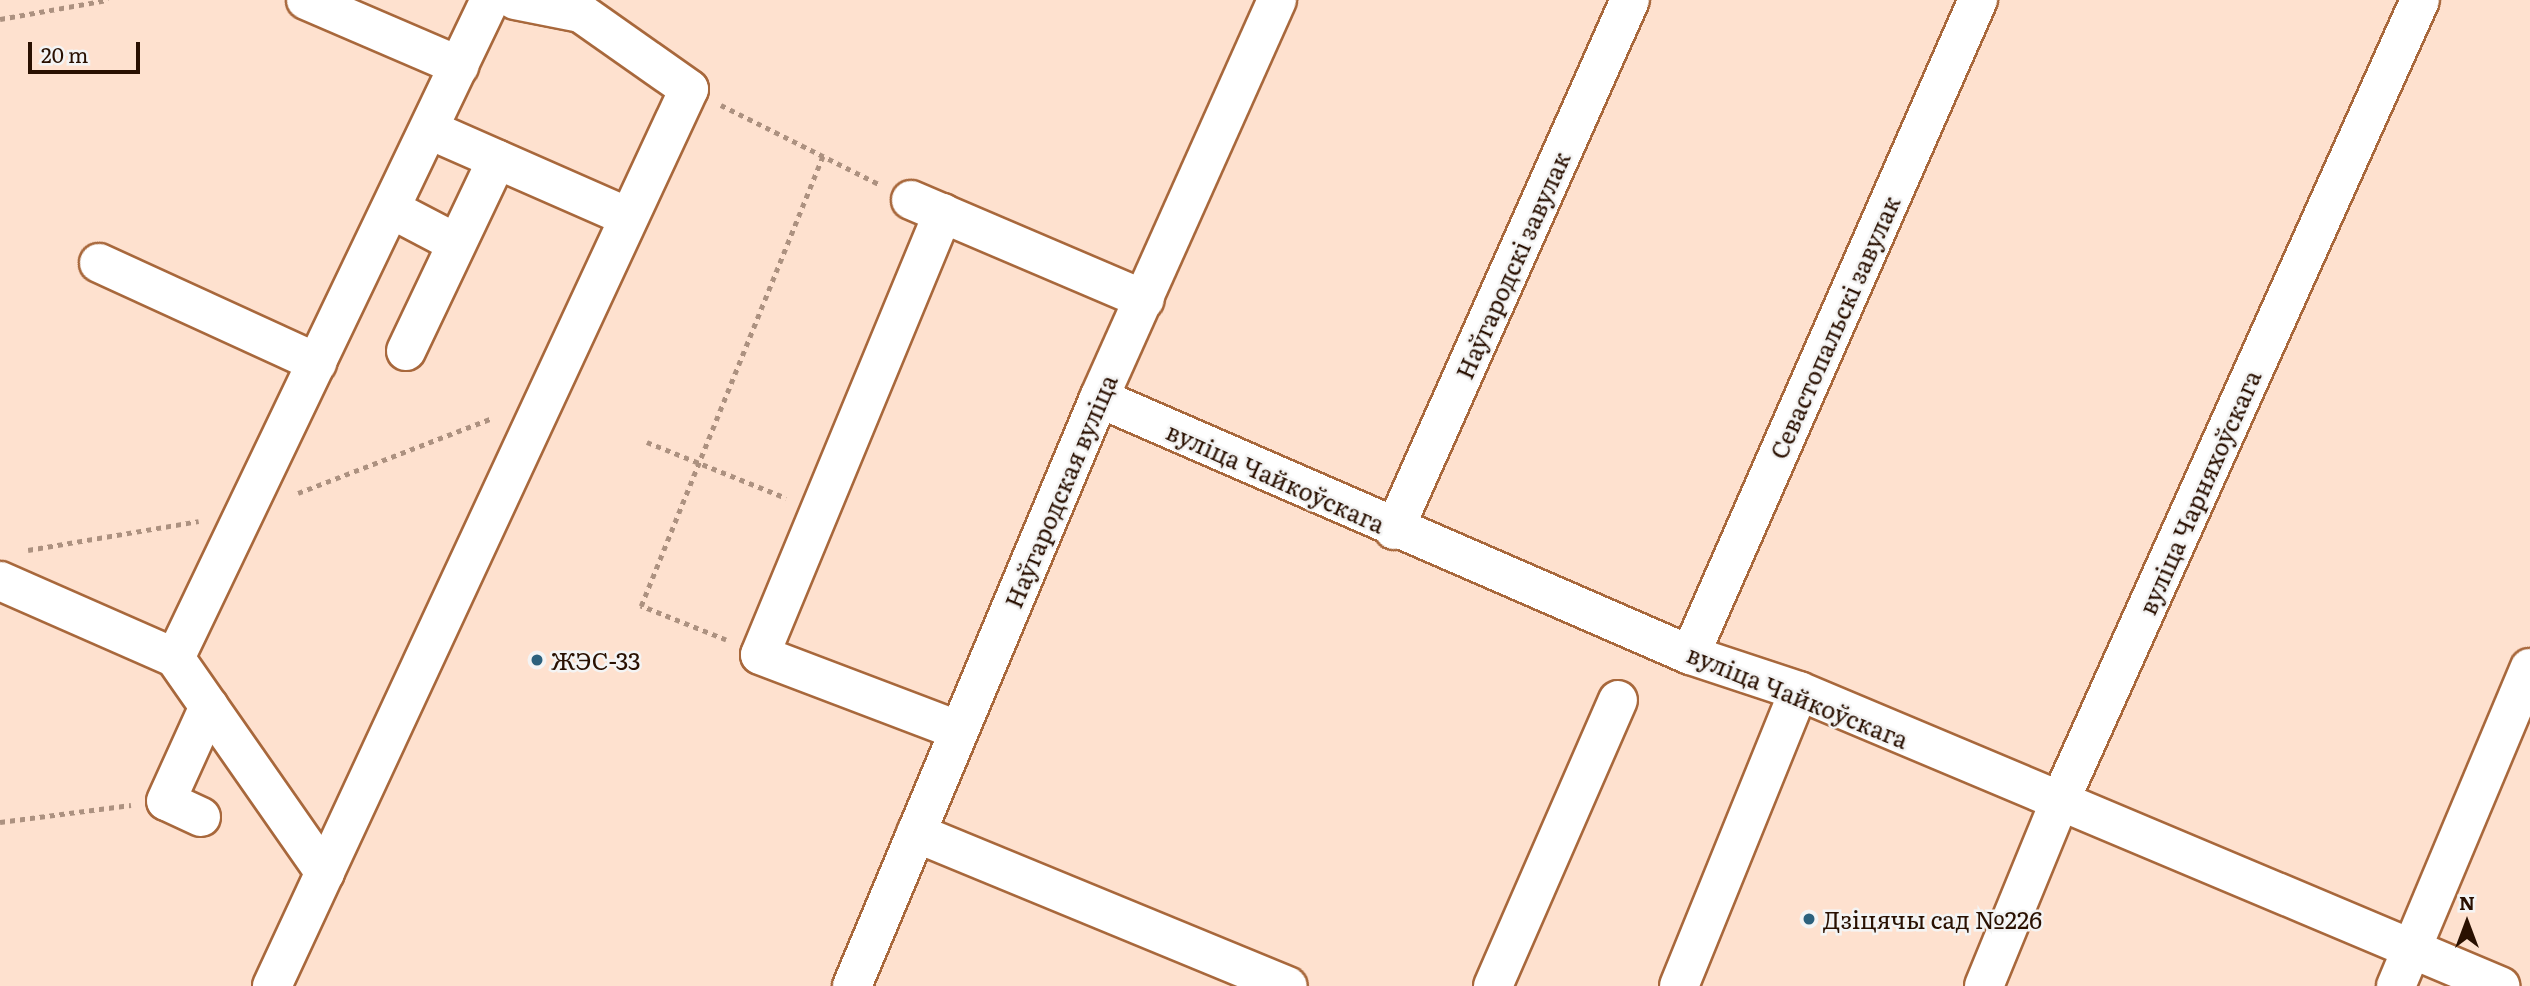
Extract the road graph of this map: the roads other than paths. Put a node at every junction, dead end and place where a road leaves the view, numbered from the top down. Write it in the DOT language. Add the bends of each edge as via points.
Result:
graph roads {
  1 [pos="306,0"];
  2 [pos="491,0"];
  3 [pos="515,0"];
  4 [pos="1277,0"];
  5 [pos="1630,0"];
  6 [pos="1978,0"];
  7 [pos="2420,0"];
  8 [pos="584,7"];
  9 [pos="459,66"];
  10 [pos="430,130"];
  11 [pos="497,159"];
  12 [pos="391,209"];
  13 [pos="628,217"];
  14 [pos="456,243"];
  15 [pos="99,263"];
  16 [pos="1145,300"];
  17 [pos="406,351"];
  18 [pos="317,363"];
  19 [pos="1099,398"];
  20 [pos="1394,530"];
  21 [pos="0,581"];
  22 [pos="1690,654"];
  23 [pos="175,658"];
  24 [pos="2530,668"];
  25 [pos="1799,691"];
  26 [pos="1618,700"];
  27 [pos="209,706"];
  28 [pos="957,730"];
  29 [pos="2059,803"];
  30 [pos="201,817"];
  31 [pos="916,833"];
  32 [pos="325,873"];
  33 [pos="2411,949"];
  34 [pos="272,986"];
  35 [pos="852,986"];
  36 [pos="1288,986"];
  37 [pos="1493,986"];
  38 [pos="1679,986"];
  39 [pos="1984,986"];
  40 [pos="2396,986"];
  41 [pos="2500,986"];
  1 -- 9 [label="street"];
  2 -- 9 [label="street"];
  3 -- 8 [label="street"];
  4 -- 16 [label="street, Наўгародская вуліца"];
  5 -- 20 [label="street, Наўгародскі завулак"];
  6 -- 22 [label="street, Севастопальскі завулак"];
  7 -- 29 [label="street, вуліца Чарняхоўскага"];
  8 -- 13 [label="street" via="689,89"];
  9 -- 10 [label="street"];
  10 -- 11 [label="street"];
  10 -- 12 [label="street"];
  11 -- 13 [label="street"];
  11 -- 14 [label="street"];
  12 -- 14 [label="street"];
  12 -- 18 [label="street"];
  13 -- 32 [label="street"];
  14 -- 17 [label="street"];
  15 -- 18 [label="street"];
  16 -- 19 [label="street, Наўгародская вуліца"];
  16 -- 28 [label="street" via="927,207 820,511 760,654"];
  18 -- 23 [label="street"];
  19 -- 20 [label="street, вуліца Чайкоўскага"];
  19 -- 28 [label="street, Наўгародская вуліца"];
  20 -- 22 [label="street, вуліца Чайкоўскага"];
  21 -- 23 [label="street"];
  22 -- 25 [label="street, вуліца Чайкоўскага"];
  23 -- 27 [label="street"];
  24 -- 33 [label="street"];
  25 -- 29 [label="street, вуліца Чайкоўскага"];
  25 -- 38 [label="street"];
  26 -- 37 [label="street"];
  27 -- 30 [label="street" via="166,801"];
  27 -- 32 [label="street"];
  28 -- 31 [label="street, Наўгародская вуліца"];
  29 -- 33 [label="street, вуліца Чайкоўскага"];
  29 -- 39 [label="street, вуліца Чарняхоўскага"];
  31 -- 35 [label="street, Наўгародская вуліца"];
  31 -- 36 [label="street"];
  32 -- 34 [label="street"];
  33 -- 40 [label="street"];
  33 -- 41 [label="street, вуліца Чайкоўскага"];
}
